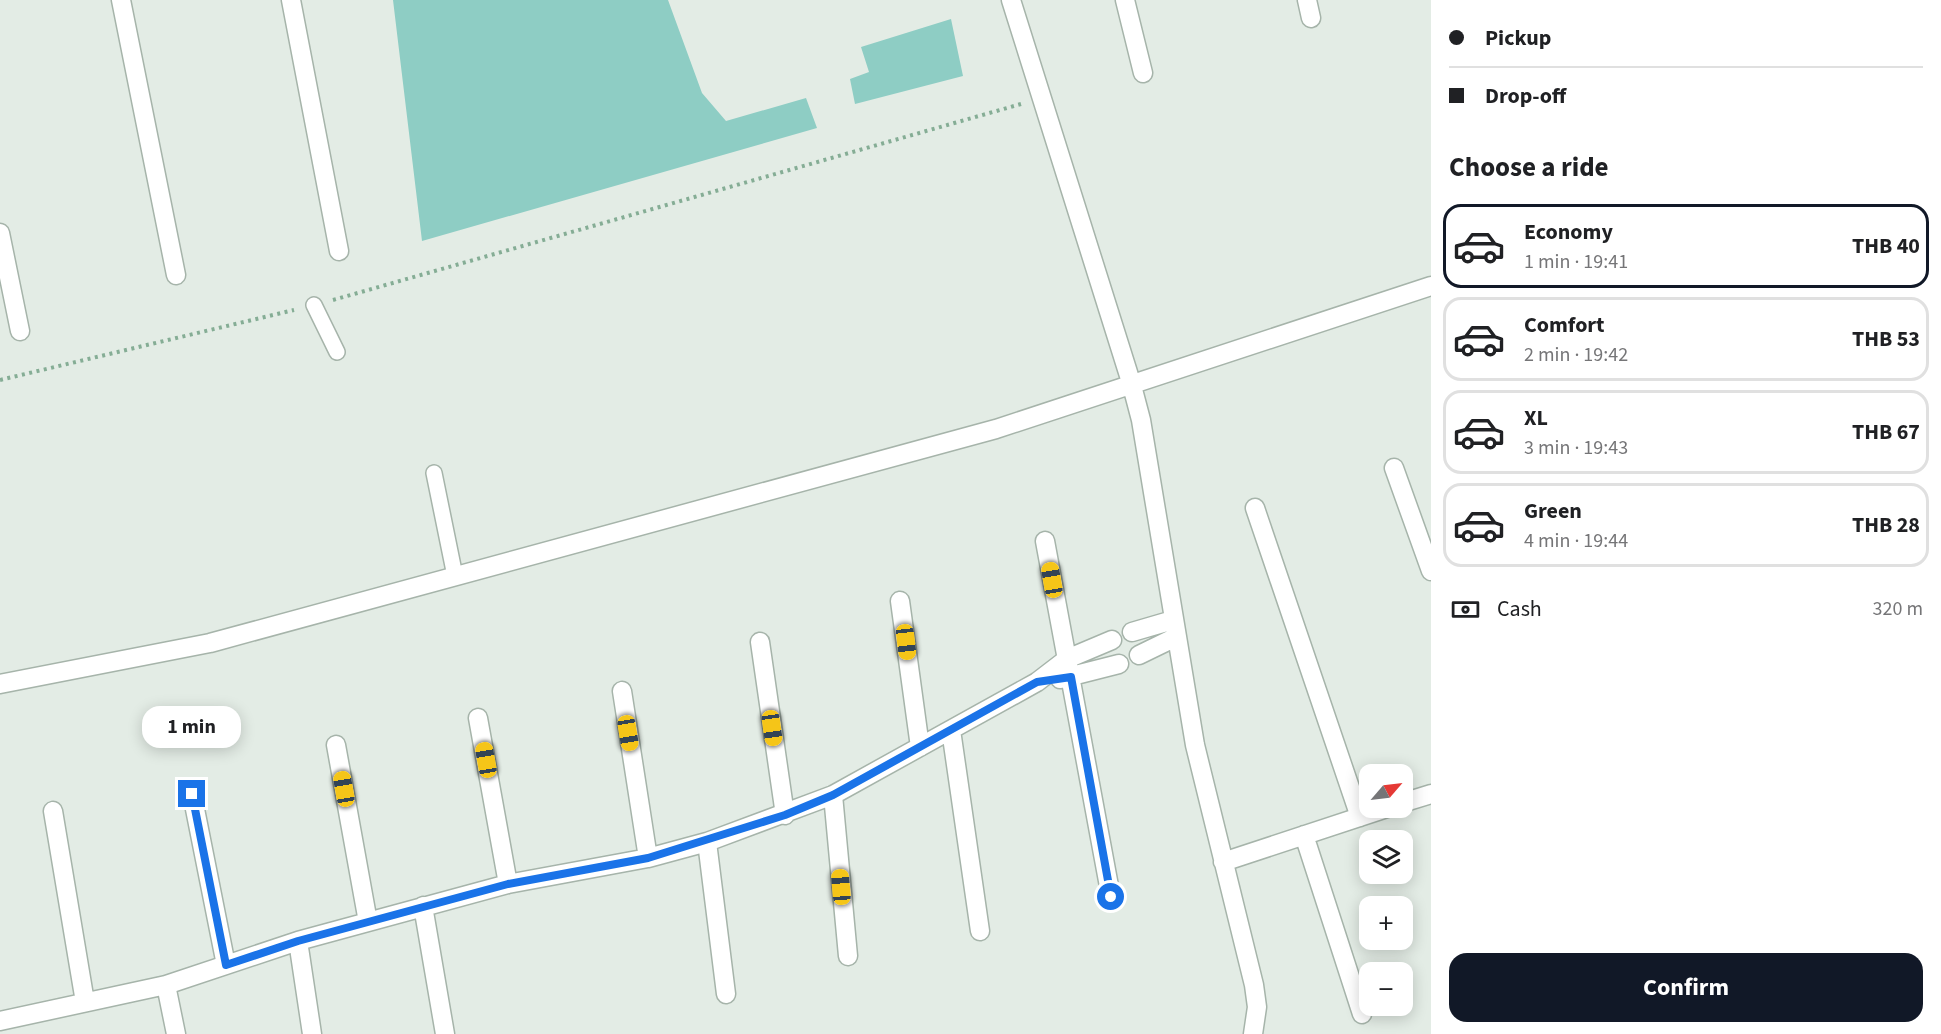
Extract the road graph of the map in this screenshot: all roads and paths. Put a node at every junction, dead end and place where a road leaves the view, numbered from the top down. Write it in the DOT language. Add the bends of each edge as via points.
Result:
graph roads {
  1 [pos="121,0"];
  2 [pos="291,0"];
  3 [pos="1011,0"];
  4 [pos="1125,0"];
  5 [pos="1143,73"];
  6 [pos="1043,98"];
  7 [pos="0,233"];
  8 [pos="339,251"];
  9 [pos="176,275"];
  10 [pos="1431,286"];
  11 [pos="314,305"];
  12 [pos="20,331"];
  13 [pos="337,352"];
  14 [pos="0,380"];
  15 [pos="1131,382"];
  16 [pos="1394,468"];
  17 [pos="434,473"];
  18 [pos="1255,508"];
  19 [pos="1045,541"];
  20 [pos="1431,571"];
  21 [pos="455,576"];
  22 [pos="900,601"];
  23 [pos="1175,628"];
  24 [pos="1132,632"];
  25 [pos="1112,639"];
  26 [pos="760,642"];
  27 [pos="1139,655"];
  28 [pos="1067,659"];
  29 [pos="1119,664"];
  30 [pos="1071,677"];
  31 [pos="1037,682"];
  32 [pos="0,684"];
  33 [pos="622,691"];
  34 [pos="478,718"];
  35 [pos="951,730"];
  36 [pos="336,745"];
  37 [pos="920,747"];
  38 [pos="192,794"];
  39 [pos="1431,794"];
  40 [pos="833,795"];
  41 [pos="1413,800"];
  42 [pos="52,812"];
  43 [pos="785,815"];
  44 [pos="1359,817"];
  45 [pos="1304,835"];
  46 [pos="707,842"];
  47 [pos="648,858"];
  48 [pos="1223,862"];
  49 [pos="508,884"];
  50 [pos="1111,897"];
  51 [pos="423,906"];
  52 [pos="368,922"];
  53 [pos="980,931"];
  54 [pos="298,941"];
  55 [pos="848,956"];
  56 [pos="226,965"];
  57 [pos="166,986"];
  58 [pos="726,994"];
  59 [pos="85,1002"];
  60 [pos="1359,1005"];
  61 [pos="0,1021"];
  62 [pos="176,1034"];
  63 [pos="312,1034"];
  64 [pos="445,1034"];
  65 [pos="1252,1034"];
  1 -- 9 [label="street"];
  2 -- 8 [label="street"];
  3 -- 6 [label="street"];
  4 -- 5 [label="street"];
  6 -- 11 [label="path"];
  6 -- 15 [label="street"];
  7 -- 12 [label="street"];
  10 -- 15 [label="street"];
  11 -- 13 [label="lane"];
  11 -- 14 [label="path"];
  15 -- 21 [label="street" via="996,429"];
  15 -- 23 [label="street" via="1141,420"];
  16 -- 20 [label="street"];
  17 -- 21 [label="lane"];
  18 -- 44 [label="street"];
  19 -- 28 [label="street"];
  21 -- 32 [label="street" via="210,643"];
  22 -- 37 [label="street"];
  23 -- 24 [label="street"];
  23 -- 27 [label="street"];
  23 -- 48 [label="street" via="1195,745"];
  25 -- 28 [label="street"];
  26 -- 43 [label="street"];
  28 -- 30 [label="street"];
  28 -- 31 [label="street"];
  29 -- 30 [label="street"];
  30 -- 31 [label="street"];
  30 -- 50 [label="street"];
  31 -- 35 [label="street"];
  33 -- 47 [label="street"];
  34 -- 49 [label="street"];
  35 -- 37 [label="street"];
  35 -- 53 [label="street"];
  36 -- 52 [label="street"];
  37 -- 40 [label="street"];
  38 -- 56 [label="street"];
  39 -- 41 [label="street"];
  40 -- 43 [label="street"];
  40 -- 55 [label="street"];
  42 -- 59 [label="street"];
  43 -- 46 [label="street"];
  44 -- 45 [label="street"];
  45 -- 48 [label="street"];
  45 -- 60 [label="street"];
  46 -- 47 [label="street"];
  46 -- 58 [label="street"];
  47 -- 49 [label="street"];
  48 -- 65 [label="street" via="1254,984 1257,1007"];
  49 -- 51 [label="street"];
  51 -- 52 [label="street"];
  51 -- 64 [label="street"];
  52 -- 54 [label="street"];
  54 -- 56 [label="street"];
  54 -- 63 [label="street"];
  56 -- 57 [label="street"];
  57 -- 59 [label="street"];
  57 -- 62 [label="street"];
  59 -- 61 [label="street"];
}
